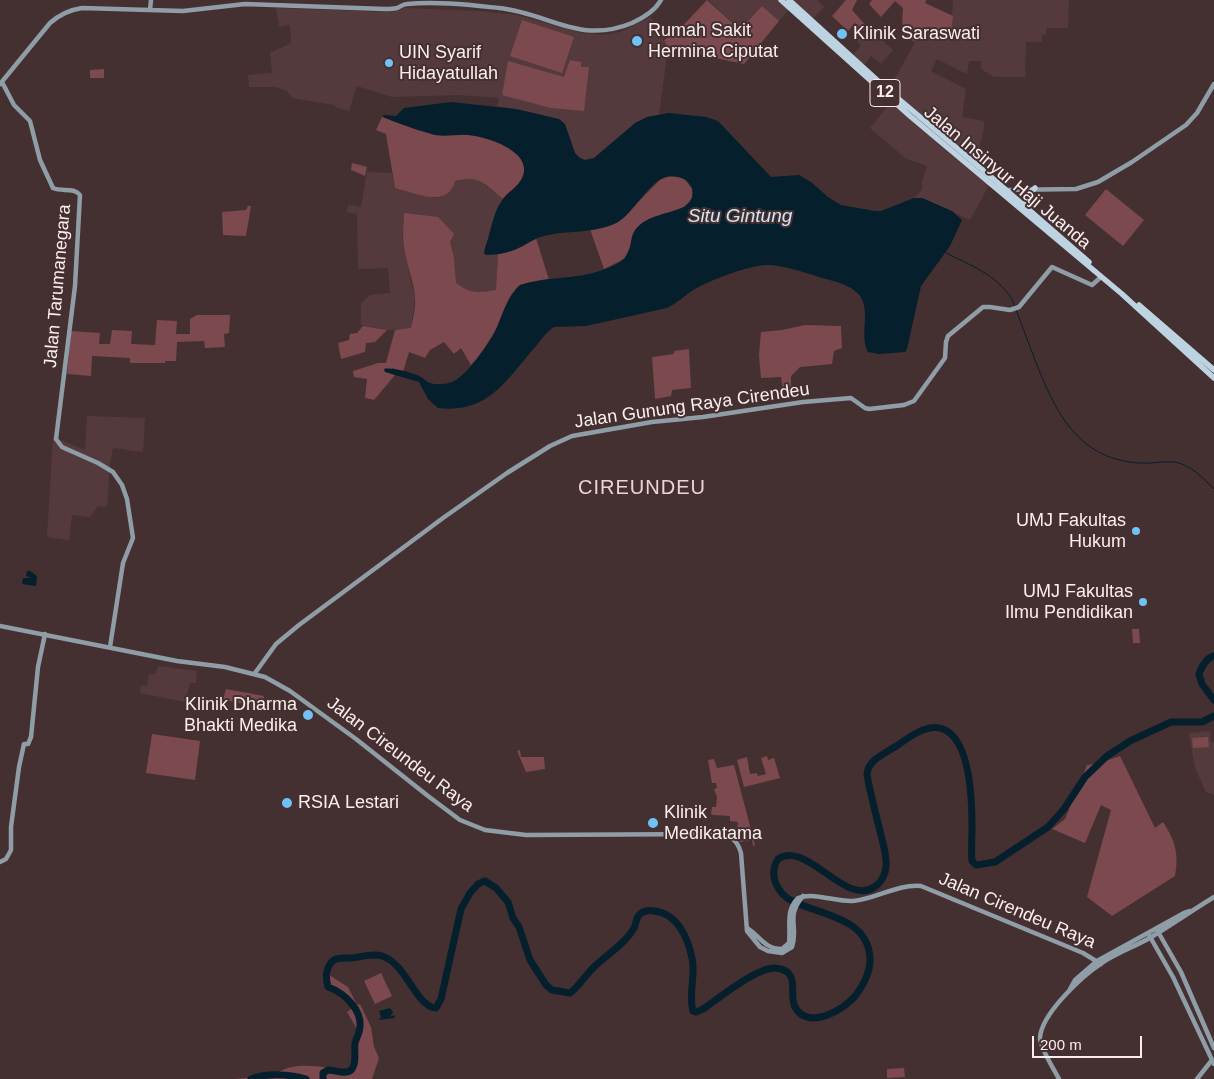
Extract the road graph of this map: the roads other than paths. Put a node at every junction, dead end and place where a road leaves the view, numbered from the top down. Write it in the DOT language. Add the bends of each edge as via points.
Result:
graph roads {
  1 [pos="661,0"];
  2 [pos="781,0"];
  3 [pos="789,0"];
  4 [pos="150,6"];
  5 [pos="1,83"];
  6 [pos="1214,84"];
  7 [pos="1035,188"];
  8 [pos="1004,191"];
  9 [pos="1026,208"];
  10 [pos="1101,277"];
  11 [pos="1214,370"];
  12 [pos="1214,378"];
  13 [pos="0,626"];
  14 [pos="45,634"];
  15 [pos="110,647"];
  16 [pos="255,673"];
  17 [pos="0,862"];
  18 [pos="1214,897"];
  19 [pos="747,928"];
  20 [pos="1157,931"];
  21 [pos="1150,938"];
  22 [pos="1161,939"];
  23 [pos="1099,962"];
  24 [pos="1214,1048"];
  25 [pos="1213,1062"];
  26 [pos="1059,1079"];
  27 [pos="1196,1079"];
  1 -- 4 [label="street, Jalan Tarumanegara" via="639,20 616,29 593,32 509,9 452,5 404,4 385,9 245,4 183,11"];
  2 -- 8 [label="highway, Jalan Insinyur Haji Juanda / 12" via="899,106"];
  3 -- 8 [label="highway, Jalan Insinyur Haji Juanda / 12"];
  4 -- 5 [label="street, Jalan Tarumanegara" via="82,8 60,15 44,29"];
  5 -- 15 [label="street, Jalan Tarumanegara" via="14,105 30,121 40,160 53,188 80,195 75,286 56,439 62,446 113,472 126,494 133,538 123,563"];
  6 -- 7 [label="street" via="1186,125 1115,173 1076,189"];
  7 -- 8 [label="street"];
  7 -- 9 [label="highway" via="1026,196"];
  8 -- 9 [label="highway, Jalan Insinyur Haji Juanda / 12"];
  8 -- 10 [label="highway, Jalan Insinyur Haji Juanda / 12" via="1030,218"];
  9 -- 11 [label="highway, Jalan Insinyur Haji Juanda / 12"];
  10 -- 12 [label="highway, Jalan Insinyur Haji Juanda / 12"];
  10 -- 16 [label="street, Jalan Gunung Raya Cirendeu" via="1092,285 1052,268 1026,301 1015,308 978,310 946,339 946,355 942,363 914,401 906,405 866,408 849,398 803,402 652,422 589,432 563,440 523,462 451,512 299,625 276,644"];
  13 -- 14 [label="street, Jalan Cireundeu Raya"];
  14 -- 15 [label="street, Jalan Cireundeu Raya"];
  14 -- 17 [label="street" via="31,736 29,743 24,744 19,767 11,850"];
  15 -- 16 [label="street, Jalan Cireundeu Raya"];
  16 -- 19 [label="street, Jalan Cireundeu Raya" via="290,691 368,747 460,820 477,828 526,836 730,836 741,854"];
  18 -- 20 [label="street"];
  19 -- 23 [label="street, Jalan Cirendeu Raya" via="760,947 778,954 792,947 794,907 804,896 851,901 871,898 904,886 921,886"];
  20 -- 21 [label="street"];
  20 -- 22 [label="street"];
  21 -- 22 [label="street"];
  21 -- 23 [label="street"];
  21 -- 25 [label="street"];
  22 -- 24 [label="street" via="1181,972"];
  23 -- 26 [label="street" via="1070,989 1047,1019 1040,1035 1041,1044"];
  25 -- 27 [label="street"];
}
